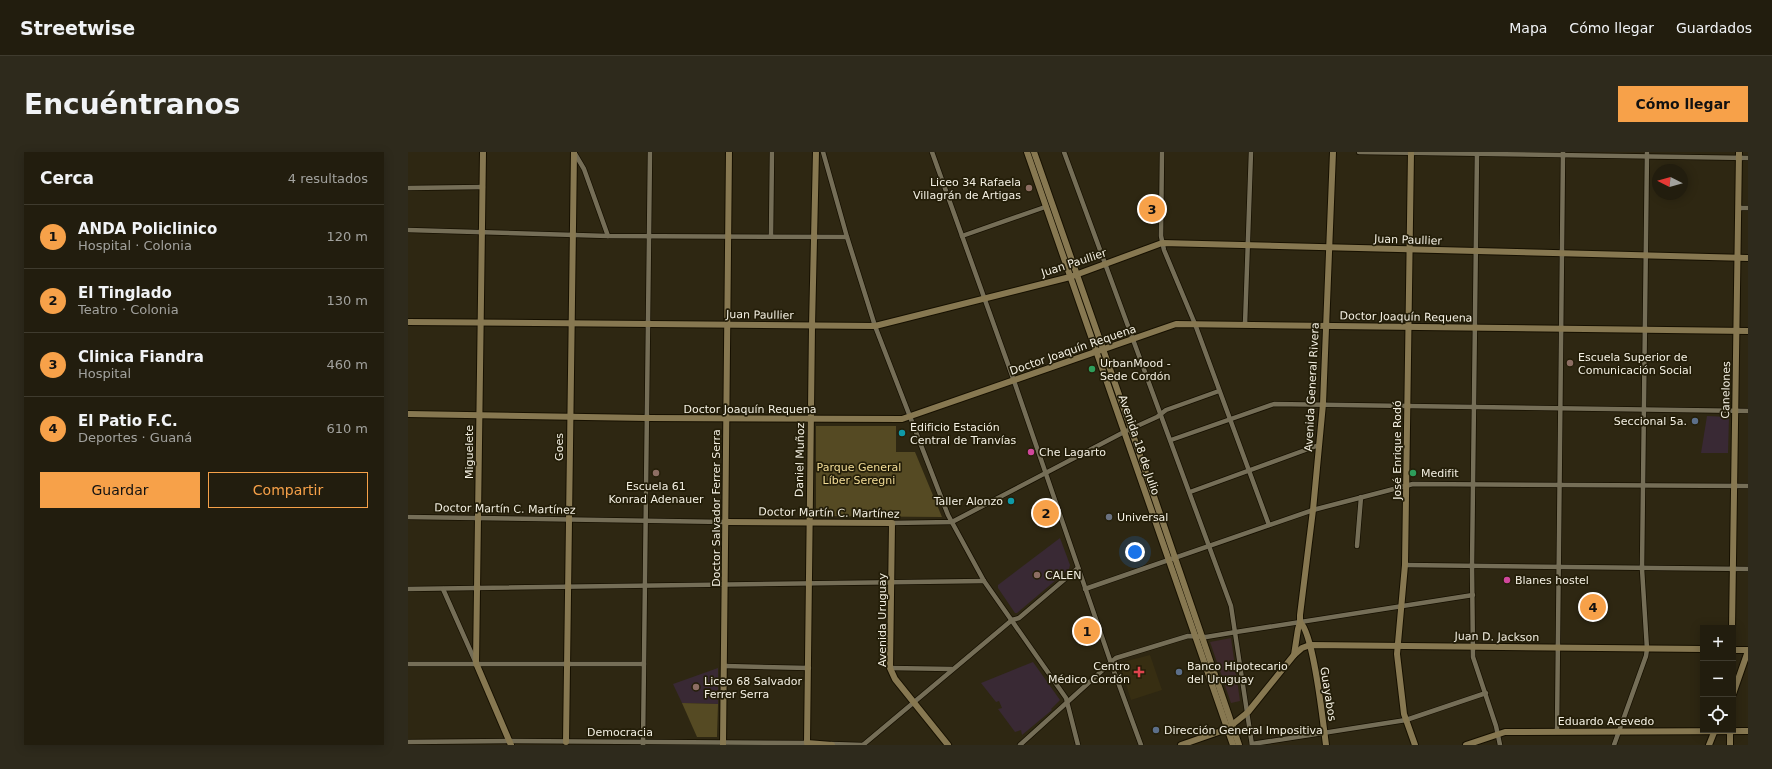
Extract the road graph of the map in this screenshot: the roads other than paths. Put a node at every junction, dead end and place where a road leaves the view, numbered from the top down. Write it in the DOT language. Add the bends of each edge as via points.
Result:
graph roads {
  1 [pos="483,152"];
  2 [pos="574,152"];
  3 [pos="650,152"];
  4 [pos="729,152"];
  5 [pos="772,152"];
  6 [pos="816,152"];
  7 [pos="823,152"];
  8 [pos="932,152"];
  9 [pos="1026,152"];
  10 [pos="1034,152"];
  11 [pos="1064,152"];
  12 [pos="1162,152"];
  13 [pos="1251,152"];
  14 [pos="1333,152"];
  15 [pos="1359,152"];
  16 [pos="1411,152"];
  17 [pos="1477,153"];
  18 [pos="1563,154"];
  19 [pos="1647,154"];
  20 [pos="1739,155"];
  21 [pos="1748,158"];
  22 [pos="483,187"];
  23 [pos="408,188"];
  24 [pos="1045,207"];
  25 [pos="1739,208"];
  26 [pos="1748,208"];
  27 [pos="408,230"];
  28 [pos="482,232"];
  29 [pos="572,235"];
  30 [pos="608,236"];
  31 [pos="648,236"];
  32 [pos="728,236"];
  33 [pos="771,236"];
  34 [pos="813,236"];
  35 [pos="962,236"];
  36 [pos="847,237"];
  37 [pos="1162,243"];
  38 [pos="1248,245"];
  39 [pos="1329,247"];
  40 [pos="1410,250"];
  41 [pos="1477,252"];
  42 [pos="1562,254"];
  43 [pos="1646,256"];
  44 [pos="1738,257"];
  45 [pos="1748,258"];
  46 [pos="1105,264"];
  47 [pos="1073,276"];
  48 [pos="984,299"];
  49 [pos="408,322"];
  50 [pos="480,322"];
  51 [pos="572,324"];
  52 [pos="648,324"];
  53 [pos="1195,324"];
  54 [pos="727,325"];
  55 [pos="1245,325"];
  56 [pos="812,326"];
  57 [pos="875,326"];
  58 [pos="1326,326"];
  59 [pos="1408,327"];
  60 [pos="1476,328"];
  61 [pos="1561,329"];
  62 [pos="1645,330"];
  63 [pos="1737,330"];
  64 [pos="1748,331"];
  65 [pos="1134,340"];
  66 [pos="1103,351"];
  67 [pos="1096,353"];
  68 [pos="1014,381"];
  69 [pos="1218,391"];
  70 [pos="1323,404"];
  71 [pos="1407,405"];
  72 [pos="1475,408"];
  73 [pos="1560,408"];
  74 [pos="1644,410"];
  75 [pos="1736,411"];
  76 [pos="1748,411"];
  77 [pos="408,414"];
  78 [pos="479,414"];
  79 [pos="1160,414"];
  80 [pos="570,416"];
  81 [pos="909,417"];
  82 [pos="647,418"];
  83 [pos="726,419"];
  84 [pos="1229,419"];
  85 [pos="811,420"];
  86 [pos="1131,429"];
  87 [pos="1124,432"];
  88 [pos="1171,440"];
  89 [pos="1319,445"];
  90 [pos="1248,471"];
  91 [pos="1046,474"];
  92 [pos="1473,484"];
  93 [pos="1560,485"];
  94 [pos="1643,485"];
  95 [pos="1406,486"];
  96 [pos="1734,486"];
  97 [pos="1748,486"];
  98 [pos="1190,492"];
  99 [pos="1361,497"];
  100 [pos="1313,510"];
  101 [pos="408,517"];
  102 [pos="478,518"];
  103 [pos="569,520"];
  104 [pos="646,521"];
  105 [pos="725,522"];
  106 [pos="809,522"];
  107 [pos="952,522"];
  108 [pos="892,523"];
  109 [pos="1269,525"];
  110 [pos="1210,545"];
  111 [pos="1357,546"];
  112 [pos="1172,559"];
  113 [pos="1405,565"];
  114 [pos="1472,566"];
  115 [pos="1559,567"];
  116 [pos="1078,568"];
  117 [pos="1642,569"];
  118 [pos="1733,569"];
  119 [pos="1748,569"];
  120 [pos="984,581"];
  121 [pos="892,582"];
  122 [pos="809,583"];
  123 [pos="725,585"];
  124 [pos="645,586"];
  125 [pos="477,588"];
  126 [pos="568,588"];
  127 [pos="408,589"];
  128 [pos="443,589"];
  129 [pos="1084,589"];
  130 [pos="1473,595"];
  131 [pos="1401,606"];
  132 [pos="1012,620"];
  133 [pos="1300,622"];
  134 [pos="1732,625"];
  135 [pos="1236,632"];
  136 [pos="1198,636"];
  137 [pos="1310,645"];
  138 [pos="1397,646"];
  139 [pos="1473,647"];
  140 [pos="1558,648"];
  141 [pos="1646,648"];
  142 [pos="1700,649"];
  143 [pos="1736,650"];
  144 [pos="1748,651"];
  145 [pos="1294,655"];
  146 [pos="476,663"];
  147 [pos="1111,663"];
  148 [pos="408,664"];
  149 [pos="568,664"];
  150 [pos="644,664"];
  151 [pos="725,666"];
  152 [pos="809,668"];
  153 [pos="890,668"];
  154 [pos="952,670"];
  155 [pos="1736,685"];
  156 [pos="1486,693"];
  157 [pos="913,702"];
  158 [pos="1068,702"];
  159 [pos="1248,712"];
  160 [pos="1406,720"];
  161 [pos="1230,727"];
  162 [pos="1557,731"];
  163 [pos="1700,731"];
  164 [pos="1736,731"];
  165 [pos="1748,731"];
  166 [pos="1619,732"];
  167 [pos="1324,733"];
  168 [pos="1498,733"];
  169 [pos="1714,733"];
  170 [pos="1730,733"];
  171 [pos="408,742"];
  172 [pos="566,742"];
  173 [pos="471,743"];
  174 [pos="510,743"];
  175 [pos="643,744"];
  176 [pos="723,744"];
  177 [pos="807,744"];
  178 [pos="832,744"];
  179 [pos="863,745"];
  180 [pos="948,745"];
  181 [pos="1020,745"];
  182 [pos="1078,745"];
  183 [pos="1141,745"];
  184 [pos="1181,745"];
  185 [pos="1233,745"];
  186 [pos="1239,745"];
  187 [pos="1252,745"];
  188 [pos="1326,745"];
  189 [pos="1414,745"];
  190 [pos="1466,745"];
  191 [pos="1500,745"];
  192 [pos="1614,745"];
  193 [pos="1709,745"];
  194 [pos="1730,745"];
  1 -- 22 [label="street, Miguelete"];
  2 -- 29 [label="street, Goes"];
  2 -- 30 [label="street" via="584,169"];
  3 -- 31 [label="street"];
  4 -- 32 [label="street, Doctor Salvador Ferrer Serra"];
  5 -- 33 [label="street"];
  6 -- 34 [label="street, Daniel Muñoz"];
  7 -- 36 [label="street"];
  8 -- 35 [label="street"];
  9 -- 24 [label="street, Avenida 18 de Julio"];
  10 -- 47 [label="street, Avenida 18 de Julio"];
  11 -- 46 [label="street"];
  12 -- 37 [label="street"];
  13 -- 38 [label="street"];
  14 -- 39 [label="street, Avenida General Rivera"];
  15 -- 16 [label="street"];
  16 -- 17 [label="street"];
  16 -- 40 [label="street, José Enrique Rodó"];
  17 -- 18 [label="street"];
  17 -- 41 [label="street"];
  18 -- 19 [label="street"];
  18 -- 42 [label="street"];
  19 -- 20 [label="street"];
  19 -- 43 [label="street"];
  20 -- 21 [label="street"];
  20 -- 25 [label="street, Canelones"];
  22 -- 23 [label="street"];
  22 -- 28 [label="street, Miguelete"];
  24 -- 35 [label="street"];
  24 -- 47 [label="street, Avenida 18 de Julio"];
  25 -- 26 [label="street"];
  25 -- 44 [label="street, Canelones"];
  27 -- 28 [label="street"];
  28 -- 29 [label="street"];
  28 -- 50 [label="street, Miguelete"];
  29 -- 30 [label="street"];
  29 -- 51 [label="street, Goes"];
  30 -- 31 [label="street"];
  31 -- 32 [label="street"];
  31 -- 52 [label="street"];
  32 -- 33 [label="street"];
  32 -- 54 [label="street, Doctor Salvador Ferrer Serra"];
  33 -- 34 [label="street"];
  34 -- 36 [label="street"];
  34 -- 56 [label="street, Daniel Muñoz"];
  35 -- 48 [label="street"];
  36 -- 57 [label="street"];
  37 -- 38 [label="street, Juan Paullier"];
  37 -- 46 [label="street, Juan Paullier"];
  37 -- 53 [label="street"];
  38 -- 39 [label="street, Juan Paullier"];
  38 -- 55 [label="street"];
  39 -- 40 [label="street, Juan Paullier"];
  39 -- 58 [label="street, Avenida General Rivera"];
  40 -- 41 [label="street, Juan Paullier"];
  40 -- 59 [label="street, José Enrique Rodó"];
  41 -- 42 [label="street, Juan Paullier"];
  41 -- 60 [label="street"];
  42 -- 43 [label="street, Juan Paullier"];
  42 -- 61 [label="street"];
  43 -- 44 [label="street, Juan Paullier"];
  43 -- 62 [label="street"];
  44 -- 45 [label="street, Juan Paullier"];
  44 -- 63 [label="street, Canelones"];
  46 -- 47 [label="street, Juan Paullier"];
  46 -- 65 [label="street"];
  47 -- 48 [label="street, Juan Paullier"];
  47 -- 66 [label="street, Avenida 18 de Julio"];
  47 -- 67 [label="street, Avenida 18 de Julio"];
  48 -- 57 [label="street, Juan Paullier"];
  48 -- 68 [label="street"];
  49 -- 50 [label="street, Juan Paullier"];
  50 -- 51 [label="street, Juan Paullier"];
  50 -- 78 [label="street, Miguelete"];
  51 -- 52 [label="street, Juan Paullier"];
  51 -- 80 [label="street, Goes"];
  52 -- 54 [label="street, Juan Paullier"];
  52 -- 82 [label="street"];
  53 -- 55 [label="street, Doctor Joaquín Requena"];
  53 -- 65 [label="street, Doctor Joaquín Requena" via="1172,325"];
  53 -- 69 [label="street"];
  54 -- 56 [label="street, Juan Paullier"];
  54 -- 83 [label="street, Doctor Salvador Ferrer Serra"];
  55 -- 58 [label="street, Doctor Joaquín Requena"];
  56 -- 57 [label="street, Juan Paullier"];
  56 -- 85 [label="street, Daniel Muñoz"];
  57 -- 81 [label="street"];
  58 -- 59 [label="street, Doctor Joaquín Requena"];
  58 -- 70 [label="street, Avenida General Rivera"];
  59 -- 60 [label="street, Doctor Joaquín Requena"];
  59 -- 71 [label="street, José Enrique Rodó"];
  60 -- 61 [label="street, Doctor Joaquín Requena"];
  60 -- 72 [label="street"];
  61 -- 62 [label="street, Doctor Joaquín Requena"];
  61 -- 73 [label="street"];
  62 -- 63 [label="street, Doctor Joaquín Requena"];
  62 -- 74 [label="street"];
  63 -- 64 [label="street, Doctor Joaquín Requena"];
  63 -- 75 [label="street, Canelones"];
  65 -- 66 [label="street, Doctor Joaquín Requena"];
  65 -- 79 [label="street"];
  66 -- 67 [label="street, Doctor Joaquín Requena"];
  66 -- 86 [label="street, Avenida 18 de Julio"];
  67 -- 68 [label="street, Doctor Joaquín Requena"];
  67 -- 87 [label="street, Avenida 18 de Julio"];
  68 -- 81 [label="street, Doctor Joaquín Requena"];
  68 -- 91 [label="street"];
  69 -- 79 [label="street, Doctor Martín C. Martínez"];
  69 -- 84 [label="street"];
  70 -- 71 [label="street"];
  70 -- 84 [label="street" via="1270,404"];
  70 -- 89 [label="street, Avenida General Rivera"];
  71 -- 72 [label="street"];
  71 -- 95 [label="street, José Enrique Rodó"];
  72 -- 73 [label="street"];
  72 -- 92 [label="street"];
  73 -- 74 [label="street"];
  73 -- 93 [label="street"];
  74 -- 75 [label="street"];
  74 -- 94 [label="street"];
  75 -- 76 [label="street"];
  75 -- 96 [label="street, Canelones"];
  77 -- 78 [label="street, Doctor Joaquín Requena"];
  78 -- 80 [label="street, Doctor Joaquín Requena"];
  78 -- 102 [label="street, Miguelete"];
  79 -- 86 [label="street, Doctor Martín C. Martínez"];
  79 -- 88 [label="street"];
  80 -- 82 [label="street, Doctor Joaquín Requena"];
  80 -- 103 [label="street, Goes"];
  81 -- 85 [label="street, Doctor Joaquín Requena" via="902,420"];
  81 -- 107 [label="street"];
  82 -- 83 [label="street, Doctor Joaquín Requena"];
  82 -- 104 [label="street"];
  83 -- 85 [label="street, Doctor Joaquín Requena"];
  83 -- 105 [label="street, Doctor Salvador Ferrer Serra"];
  84 -- 88 [label="street"];
  84 -- 90 [label="street"];
  85 -- 106 [label="street, Daniel Muñoz"];
  86 -- 87 [label="street, Doctor Martín C. Martínez"];
  86 -- 112 [label="street, Avenida 18 de Julio"];
  87 -- 91 [label="street, Doctor Martín C. Martínez"];
  87 -- 112 [label="street, Avenida 18 de Julio"];
  88 -- 98 [label="street"];
  89 -- 90 [label="street"];
  89 -- 100 [label="street, Avenida General Rivera"];
  90 -- 98 [label="street"];
  90 -- 109 [label="street"];
  91 -- 107 [label="street, Doctor Martín C. Martínez"];
  91 -- 116 [label="street"];
  92 -- 93 [label="street"];
  92 -- 95 [label="street"];
  92 -- 114 [label="street"];
  93 -- 94 [label="street"];
  93 -- 115 [label="street"];
  94 -- 96 [label="street"];
  94 -- 117 [label="street"];
  95 -- 99 [label="street"];
  95 -- 113 [label="street, José Enrique Rodó"];
  96 -- 97 [label="street"];
  96 -- 118 [label="street, Canelones"];
  98 -- 110 [label="street"];
  99 -- 100 [label="street"];
  99 -- 111 [label="street"];
  100 -- 109 [label="street"];
  100 -- 133 [label="street, Avenida General Rivera"];
  101 -- 102 [label="street, Doctor Martín C. Martínez"];
  102 -- 103 [label="street, Doctor Martín C. Martínez"];
  102 -- 125 [label="street, Miguelete"];
  103 -- 104 [label="street, Doctor Martín C. Martínez"];
  103 -- 126 [label="street, Goes"];
  104 -- 105 [label="street, Doctor Martín C. Martínez"];
  104 -- 124 [label="street"];
  105 -- 106 [label="street, Doctor Martín C. Martínez"];
  105 -- 123 [label="street, Doctor Salvador Ferrer Serra"];
  106 -- 108 [label="street, Doctor Martín C. Martínez"];
  106 -- 122 [label="street, Daniel Muñoz"];
  107 -- 108 [label="street, Doctor Martín C. Martínez"];
  107 -- 120 [label="street"];
  108 -- 121 [label="street, Avenida Uruguay"];
  109 -- 110 [label="street"];
  110 -- 112 [label="street"];
  110 -- 135 [label="street" via="1231,606"];
  112 -- 129 [label="street"];
  112 -- 136 [label="street, Avenida 18 de Julio"];
  113 -- 114 [label="street"];
  113 -- 131 [label="street, José Enrique Rodó"];
  114 -- 115 [label="street"];
  114 -- 130 [label="street"];
  115 -- 117 [label="street"];
  115 -- 140 [label="street"];
  116 -- 129 [label="street"];
  116 -- 132 [label="street" via="1019,618"];
  117 -- 118 [label="street"];
  117 -- 141 [label="street"];
  118 -- 119 [label="street"];
  118 -- 134 [label="street, Canelones"];
  120 -- 121 [label="street"];
  120 -- 132 [label="street"];
  121 -- 122 [label="street"];
  121 -- 153 [label="street, Avenida Uruguay"];
  122 -- 123 [label="street"];
  122 -- 152 [label="street, Daniel Muñoz"];
  123 -- 124 [label="street"];
  123 -- 151 [label="street, Doctor Salvador Ferrer Serra"];
  124 -- 126 [label="street"];
  124 -- 150 [label="street"];
  125 -- 126 [label="street"];
  125 -- 128 [label="street"];
  125 -- 146 [label="street, Miguelete"];
  126 -- 149 [label="street, Goes"];
  127 -- 128 [label="street"];
  128 -- 146 [label="street"];
  129 -- 147 [label="street"];
  130 -- 131 [label="street"];
  130 -- 139 [label="street"];
  131 -- 133 [label="street"];
  131 -- 138 [label="street, José Enrique Rodó"];
  132 -- 154 [label="street"];
  132 -- 158 [label="street"];
  133 -- 135 [label="street"];
  133 -- 137 [label="street"];
  133 -- 145 [label="street, Avenida General Rivera"];
  135 -- 136 [label="street"];
  135 -- 159 [label="street"];
  136 -- 147 [label="street" via="1188,636 1118,657"];
  136 -- 161 [label="street, Avenida 18 de Julio"];
  137 -- 138 [label="street, Juan D. Jackson"];
  137 -- 145 [label="street"];
  137 -- 167 [label="street, Guayabos"];
  138 -- 139 [label="street, Juan D. Jackson"];
  138 -- 160 [label="street, José Enrique Rodó"];
  139 -- 140 [label="street, Juan D. Jackson"];
  139 -- 156 [label="street" via="1473,657"];
  140 -- 141 [label="street, Juan D. Jackson"];
  140 -- 162 [label="street"];
  141 -- 142 [label="street, Juan D. Jackson"];
  141 -- 166 [label="street" via="1646,656"];
  143 -- 144 [label="street"];
  144 -- 155 [label="street"];
  145 -- 159 [label="street"];
  146 -- 148 [label="street"];
  146 -- 149 [label="street"];
  146 -- 174 [label="street, Miguelete"];
  147 -- 158 [label="street"];
  147 -- 183 [label="street"];
  149 -- 150 [label="street"];
  149 -- 172 [label="street, Goes"];
  150 -- 175 [label="street"];
  151 -- 152 [label="street"];
  151 -- 176 [label="street, Doctor Salvador Ferrer Serra"];
  152 -- 177 [label="street, Daniel Muñoz"];
  153 -- 154 [label="street"];
  153 -- 157 [label="street, Avenida Uruguay" via="895,679"];
  154 -- 157 [label="street"];
  156 -- 160 [label="street"];
  156 -- 168 [label="street"];
  157 -- 179 [label="street"];
  157 -- 180 [label="street, Avenida Uruguay"];
  158 -- 181 [label="street"];
  158 -- 182 [label="street"];
  159 -- 161 [label="street"];
  159 -- 187 [label="street"];
  160 -- 167 [label="street"];
  160 -- 189 [label="street, José Enrique Rodó"];
  161 -- 184 [label="street"];
  161 -- 185 [label="street, Avenida 18 de Julio"];
  161 -- 186 [label="street, Avenida 18 de Julio"];
  162 -- 166 [label="street, Eduardo Acevedo"];
  162 -- 168 [label="street, Eduardo Acevedo"];
  163 -- 166 [label="street, Eduardo Acevedo"];
  164 -- 165 [label="street, Eduardo Acevedo"];
  166 -- 192 [label="street"];
  167 -- 187 [label="street"];
  167 -- 188 [label="street, Guayabos"];
  168 -- 190 [label="street, Eduardo Acevedo"];
  168 -- 191 [label="street"];
  169 -- 193 [label="street"];
  170 -- 194 [label="street"];
  171 -- 173 [label="street, Democracia"];
  172 -- 174 [label="street, Democracia"];
  172 -- 175 [label="street, Democracia"];
  173 -- 174 [label="street, Democracia"];
  175 -- 176 [label="street, Democracia"];
  176 -- 177 [label="street, Democracia"];
  177 -- 178 [label="street, Democracia"];
  178 -- 179 [label="street, Democracia"];
}
